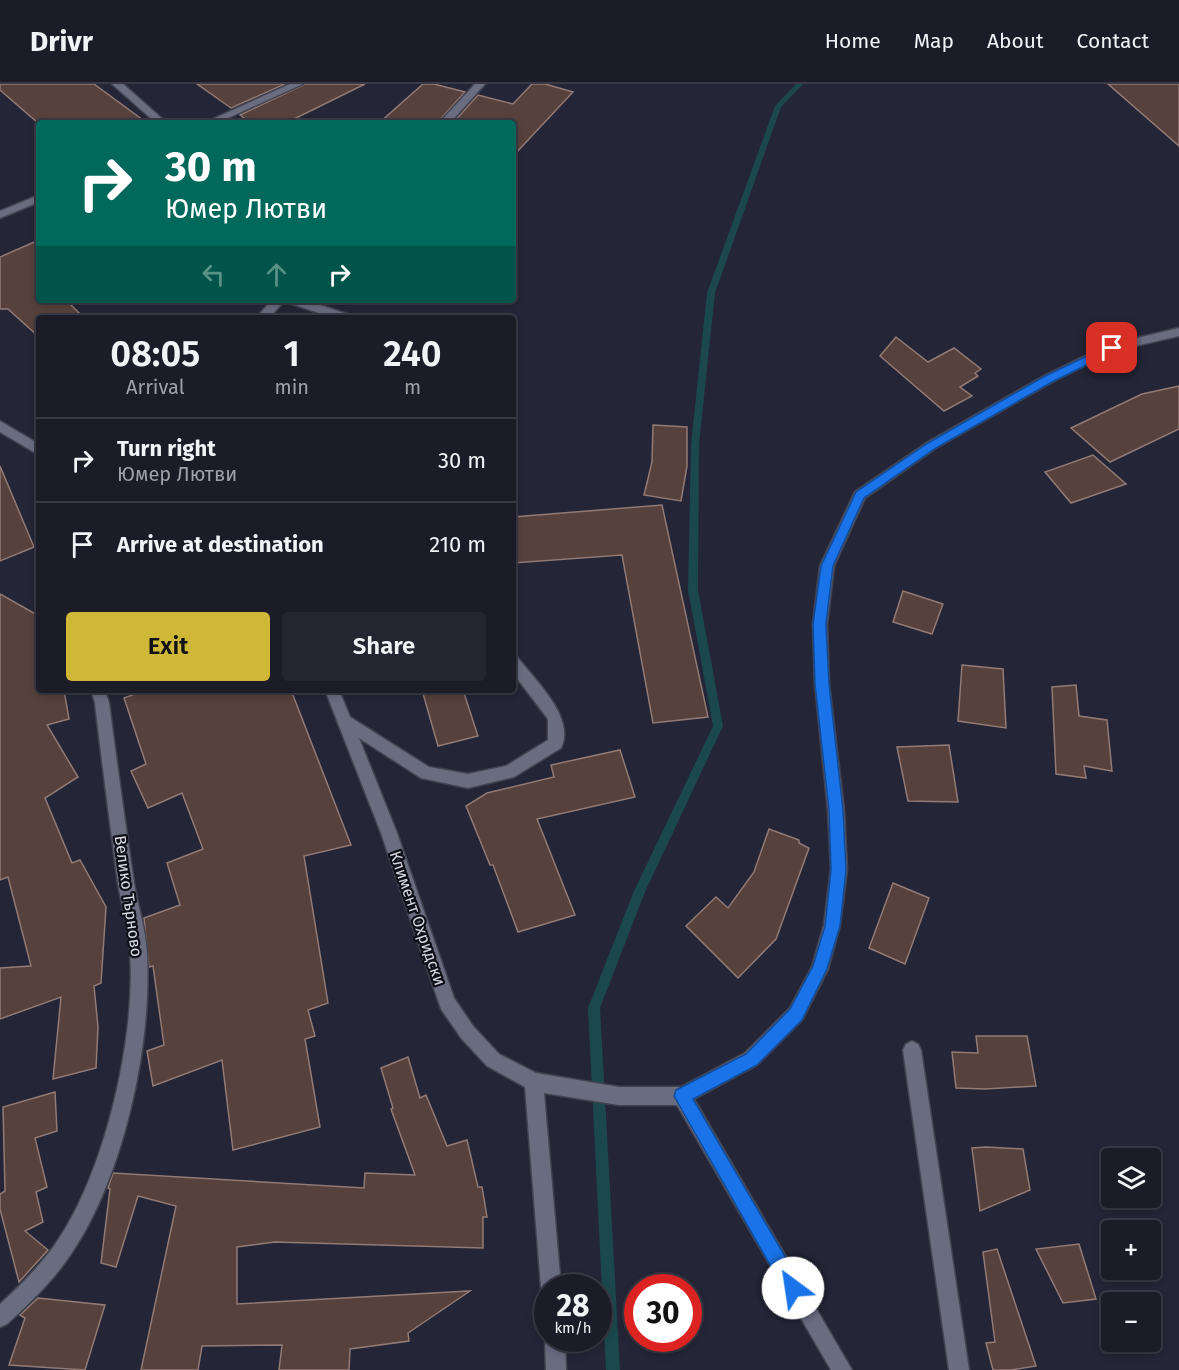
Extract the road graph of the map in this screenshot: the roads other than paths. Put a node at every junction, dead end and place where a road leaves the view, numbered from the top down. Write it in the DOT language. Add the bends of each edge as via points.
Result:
graph roads {
  1 [pos="117,84"];
  2 [pos="298,84"];
  3 [pos="480,84"];
  4 [pos="159,120"];
  5 [pos="217,120"];
  6 [pos="447,120"];
  7 [pos="36,199"];
  8 [pos="0,216"];
  9 [pos="276,303"];
  10 [pos="302,303"];
  11 [pos="265,315"];
  12 [pos="337,315"];
  13 [pos="1179,332"];
  14 [pos="0,425"];
  15 [pos="36,448"];
  16 [pos="516,666"];
  17 [pos="99,693"];
  18 [pos="333,693"];
  19 [pos="344,720"];
  20 [pos="912,1050"];
  21 [pos="534,1082"];
  22 [pos="682,1096"];
  23 [pos="550,1274"];
  24 [pos="0,1317"];
  25 [pos="555,1352"];
  26 [pos="556,1370"];
  27 [pos="842,1370"];
  28 [pos="959,1370"];
  1 -- 4 [label="street"];
  2 -- 5 [label="street"];
  3 -- 6 [label="street"];
  7 -- 8 [label="street"];
  9 -- 11 [label="street"];
  10 -- 12 [label="street"];
  13 -- 22 [label="street" via="1112,348 1048,379 932,446 860,495 827,566 820,624 839,870 832,926 820,969 796,1014 751,1059"];
  14 -- 15 [label="street"];
  16 -- 19 [label="street" via="555,717 556,743 510,772 468,781 426,772"];
  17 -- 24 [label="street, Велико Търново" via="139,957 135,1035 117,1125 94,1195 56,1260"];
  18 -- 19 [label="street, Климент Охридски"];
  19 -- 21 [label="street, Климент Охридски" via="389,833 447,1003 466,1032 493,1060"];
  20 -- 28 [label="street"];
  21 -- 22 [label="street, Климент Охридски" via="619,1096"];
  21 -- 23 [label="street"];
  22 -- 27 [label="street"];
  25 -- 26 [label="street"];
}
